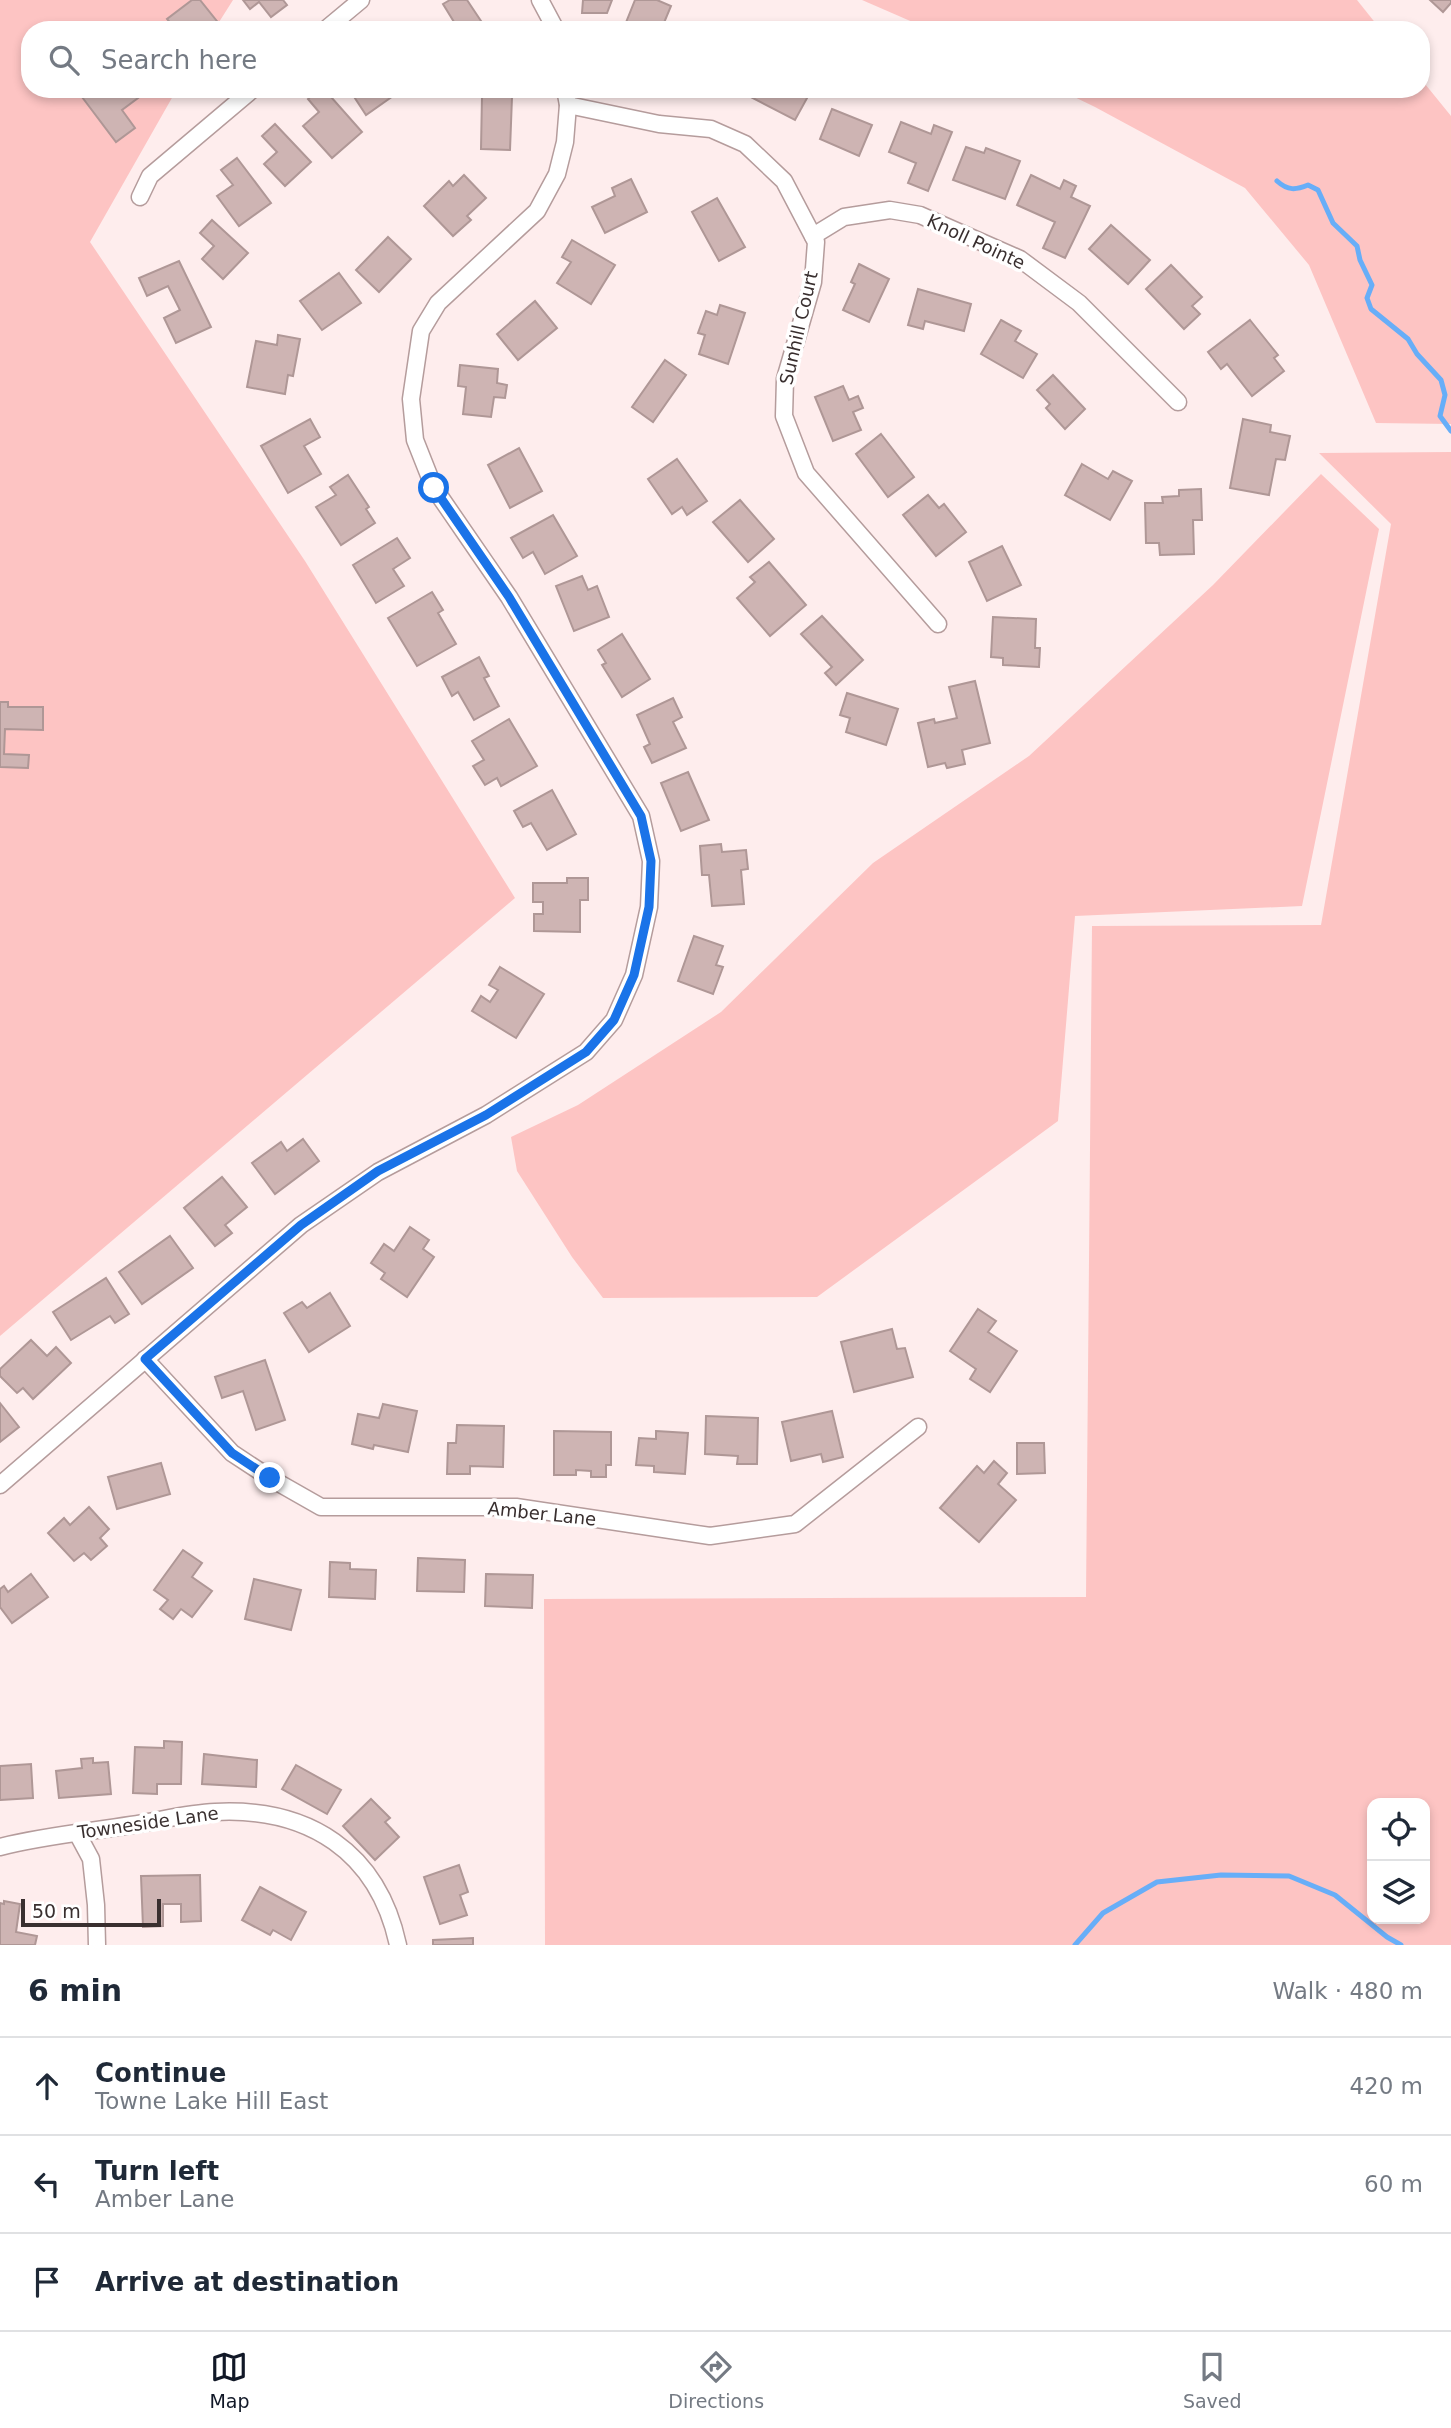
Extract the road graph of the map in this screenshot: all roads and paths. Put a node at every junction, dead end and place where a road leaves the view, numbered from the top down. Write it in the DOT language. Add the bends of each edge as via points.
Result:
graph roads {
  1 [pos="361,0"];
  2 [pos="540,0"];
  3 [pos="336,21"];
  4 [pos="550,21"];
  5 [pos="242,98"];
  6 [pos="566,98"];
  7 [pos="569,98"];
  8 [pos="141,197"];
  9 [pos="813,236"];
  10 [pos="1178,402"];
  11 [pos="938,624"];
  12 [pos="145,1359"];
  13 [pos="918,1427"];
  14 [pos="0,1485"];
  15 [pos="77,1833"];
  16 [pos="0,1847"];
  17 [pos="97,1945"];
  18 [pos="398,1945"];
  1 -- 3 [label="street"];
  2 -- 4 [label="street"];
  5 -- 8 [label="street" via="149,176"];
  6 -- 12 [label="street" via="565,142 557,174 537,211 438,303 421,331 411,399 415,440 434,488 509,597 641,816 651,861 649,907 634,975 614,1020 586,1052 486,1115 378,1171 301,1225"];
  7 -- 9 [label="street, Sunhill Court" via="659,124 711,129 744,144 784,181"];
  9 -- 10 [label="street, Knoll Pointe" via="844,216 890,210 920,215 1020,259 1079,303"];
  9 -- 11 [label="street, Sunhill Court" via="813,282 785,379 784,416 806,472"];
  12 -- 13 [label="street, Amber Lane" via="232,1453 321,1507 516,1507 710,1536 796,1524"];
  12 -- 14 [label="street"];
  15 -- 16 [label="street, Towneside Lane"];
  15 -- 17 [label="street" via="90,1859"];
  15 -- 18 [label="street, Towneside Lane" via="216,1812 244,1812 299,1823 347,1851 367,1871 386,1903"];
}
